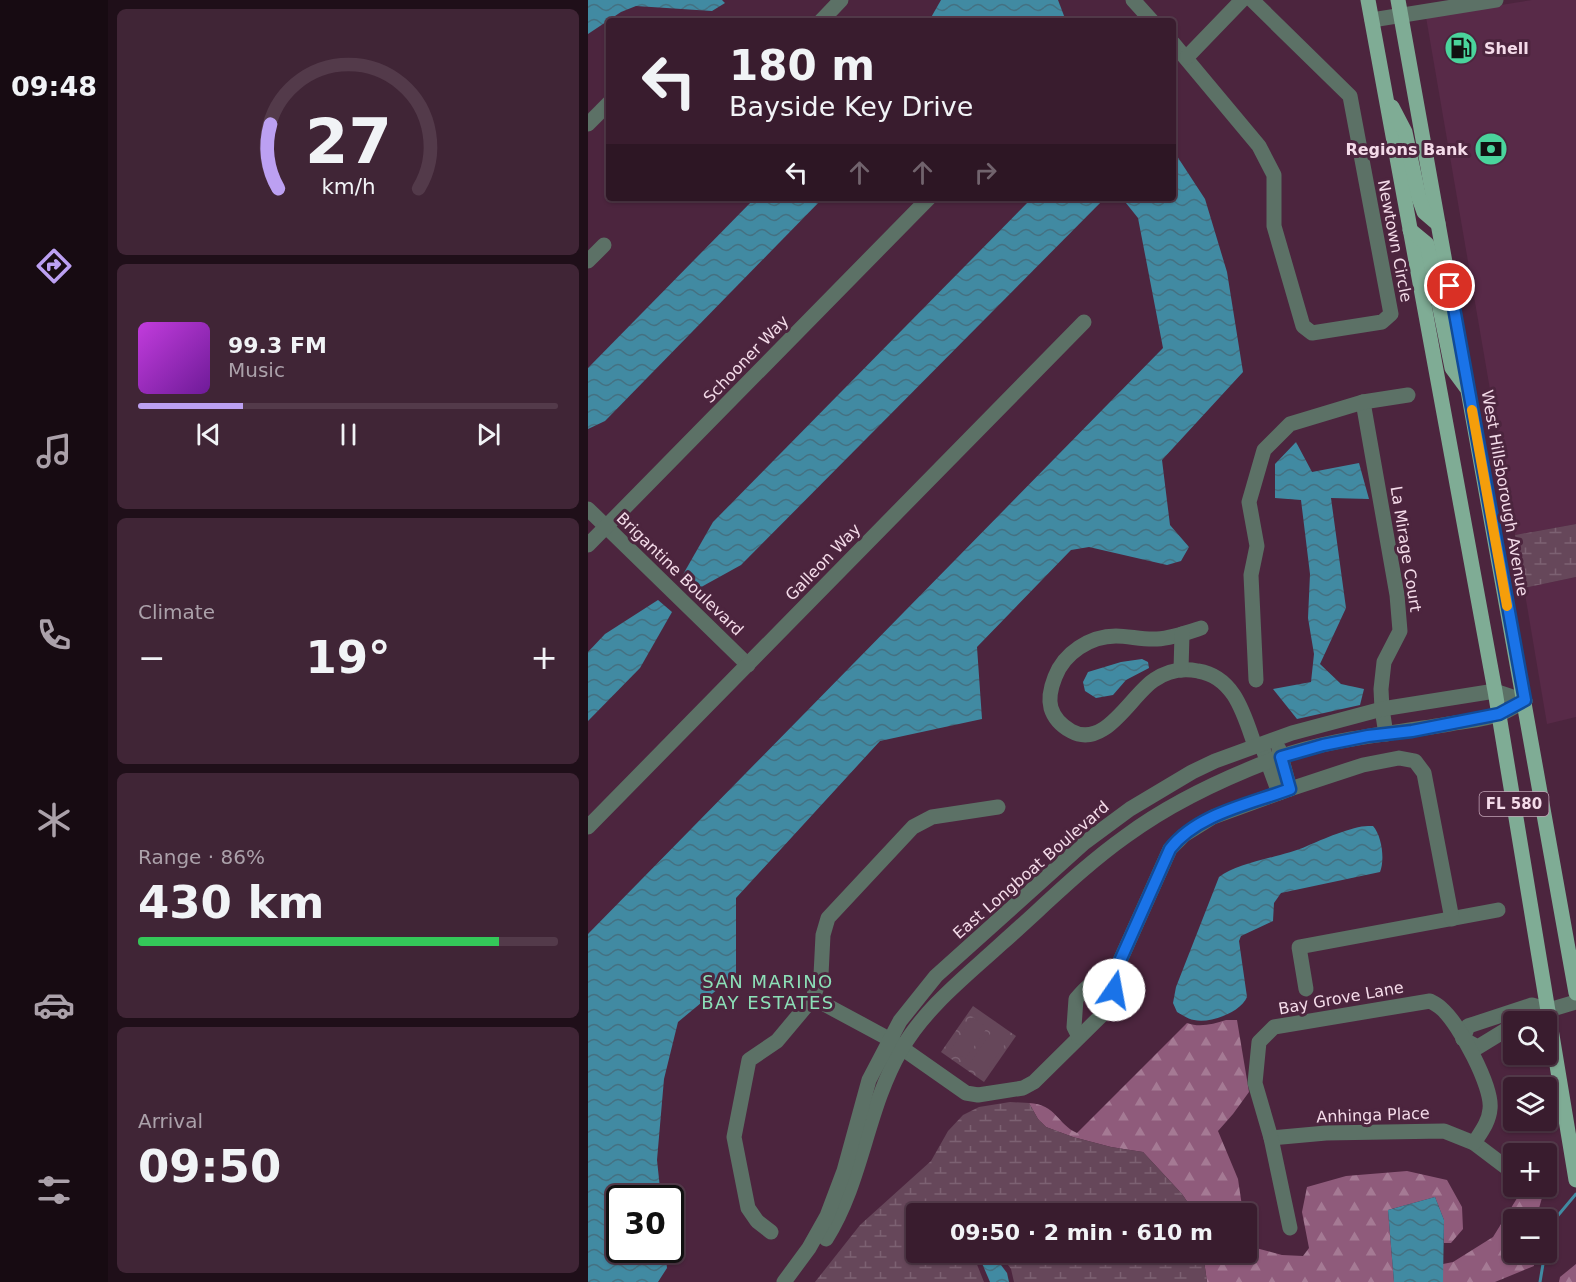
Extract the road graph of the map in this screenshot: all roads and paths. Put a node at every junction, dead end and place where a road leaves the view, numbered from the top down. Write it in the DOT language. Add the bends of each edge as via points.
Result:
graph roads {
  1 [pos="1133,0"];
  2 [pos="1242,0"];
  3 [pos="1252,0"];
  4 [pos="1368,0"];
  5 [pos="1496,0"];
  6 [pos="834,2"];
  7 [pos="1399,8"];
  8 [pos="823,18"];
  9 [pos="1149,18"];
  10 [pos="1372,20"];
  11 [pos="1176,46"];
  12 [pos="1187,57"];
  13 [pos="1384,90"];
  14 [pos="606,106"];
  15 [pos="588,124"];
  16 [pos="926,201"];
  17 [pos="1438,224"];
  18 [pos="1410,230"];
  19 [pos="604,245"];
  20 [pos="588,261"];
  21 [pos="1084,322"];
  22 [pos="1468,390"];
  23 [pos="1408,395"];
  24 [pos="1363,402"];
  25 [pos="588,509"];
  26 [pos="606,527"];
  27 [pos="588,545"];
  28 [pos="1201,628"];
  29 [pos="1182,634"];
  30 [pos="747,665"];
  31 [pos="1181,670"];
  32 [pos="1256,680"];
  33 [pos="1495,692"];
  34 [pos="1525,700"];
  35 [pos="1382,709"];
  36 [pos="1499,714"];
  37 [pos="1386,734"];
  38 [pos="1264,743"];
  39 [pos="1274,759"];
  40 [pos="1284,791"];
  41 [pos="998,807"];
  42 [pos="588,827"];
  43 [pos="1498,910"];
  44 [pos="1452,919"];
  45 [pos="1115,976"];
  46 [pos="1306,990"];
  47 [pos="1576,993"];
  48 [pos="813,998"];
  49 [pos="1576,1002"];
  50 [pos="1549,1010"];
  51 [pos="1484,1021"];
  52 [pos="1503,1032"];
  53 [pos="1079,1037"];
  54 [pos="1463,1039"];
  55 [pos="1492,1039"];
  56 [pos="896,1044"];
  57 [pos="1271,1138"];
  58 [pos="1474,1143"];
  59 [pos="1503,1165"];
  60 [pos="1575,1174"];
  61 [pos="1290,1228"];
  62 [pos="771,1232"];
  63 [pos="784,1282"];
  64 [pos="789,1282"];
  1 -- 9 [label="street"];
  2 -- 12 [label="street"];
  3 -- 12 [label="street, Newtown Circle" via="1350,96 1391,314 1382,322 1312,333 1303,326 1274,226 1274,176 1259,146"];
  4 -- 10 [label="main road, FL 580"];
  5 -- 7 [label="street"];
  6 -- 8 [label="street"];
  7 -- 10 [label="street"];
  7 -- 17 [label="main road, West Hillsborough Avenue / FL 580"];
  10 -- 13 [label="main road, FL 580"];
  11 -- 12 [label="street, Newtown Circle"];
  13 -- 17 [label="main road" via="1405,132 1424,212"];
  13 -- 18 [label="main road, FL 580"];
  14 -- 15 [label="street"];
  16 -- 26 [label="street, Schooner Way"];
  17 -- 22 [label="main road, West Hillsborough Avenue / FL 580"];
  18 -- 22 [label="main road" via="1427,244 1452,368"];
  18 -- 33 [label="main road, FL 580"];
  19 -- 20 [label="street"];
  21 -- 30 [label="street, Galleon Way"];
  22 -- 34 [label="main road, West Hillsborough Avenue / FL 580"];
  23 -- 24 [label="street"];
  24 -- 32 [label="street" via="1290,424 1264,450 1249,502 1257,546 1251,575"];
  24 -- 35 [label="street, La Mirage Court" via="1400,631 1384,662"];
  25 -- 26 [label="street, Brigantine Boulevard"];
  26 -- 27 [label="street, Schooner Way"];
  26 -- 30 [label="street, Brigantine Boulevard"];
  28 -- 29 [label="street"];
  29 -- 31 [label="street"];
  29 -- 31 [label="street" via="1092,640 1068,656 1057,671 1050,690 1050,705 1056,719 1068,729 1090,735 1111,723 1156,678"];
  30 -- 42 [label="street, Galleon Way"];
  31 -- 38 [label="street" via="1210,675 1228,686"];
  33 -- 34 [label="street, East Longboat Boulevard"];
  33 -- 35 [label="street, East Longboat Boulevard"];
  33 -- 36 [label="main road, FL 580"];
  34 -- 36 [label="street, East Longboat Boulevard"];
  34 -- 47 [label="main road, West Hillsborough Avenue / FL 580"];
  35 -- 37 [label="street, La Mirage Court"];
  35 -- 38 [label="street, East Longboat Boulevard"];
  36 -- 37 [label="street, East Longboat Boulevard"];
  36 -- 50 [label="main road, FL 580"];
  37 -- 39 [label="street, East Longboat Boulevard"];
  38 -- 39 [label="street"];
  38 -- 56 [label="street, East Longboat Boulevard" via="1215,761 1170,784 1092,837 936,976 912,1003"];
  39 -- 40 [label="street"];
  39 -- 56 [label="street, East Longboat Boulevard" via="1201,790 1109,849 946,994"];
  40 -- 44 [label="street" via="1363,765 1400,758 1419,764 1424,772"];
  40 -- 45 [label="street" via="1213,817 1173,845"];
  41 -- 48 [label="street" via="932,817 913,827 828,918 821,975"];
  43 -- 44 [label="street"];
  44 -- 46 [label="street" via="1299,947"];
  45 -- 53 [label="street" via="1113,1004"];
  45 -- 53 [label="street" via="1096,980 1074,1004 1074,1027"];
  48 -- 56 [label="street"];
  48 -- 62 [label="street" via="777,1041 749,1060 734,1137 748,1208"];
  49 -- 50 [label="street"];
  50 -- 51 [label="street" via="1532,1005"];
  50 -- 60 [label="main road, FL 580"];
  51 -- 54 [label="street" via="1468,1026"];
  51 -- 55 [label="street"];
  52 -- 55 [label="street"];
  53 -- 56 [label="street" via="1029,1086 984,1095 966,1093"];
  54 -- 55 [label="street" via="1478,1047"];
  54 -- 57 [label="street, Bay Grove Lane" via="1443,1009 1430,1001 1274,1028 1258,1042 1254,1083"];
  54 -- 58 [label="street" via="1486,1082 1491,1105 1489,1118"];
  56 -- 63 [label="street, East Longboat Boulevard" via="864,1094 844,1171 819,1232"];
  56 -- 64 [label="street, East Longboat Boulevard" via="845,1204 816,1253"];
  57 -- 58 [label="street, Anhinga Place" via="1444,1131"];
  57 -- 61 [label="street, Bay Grove Lane"];
  58 -- 59 [label="street, Anhinga Place"];
}
